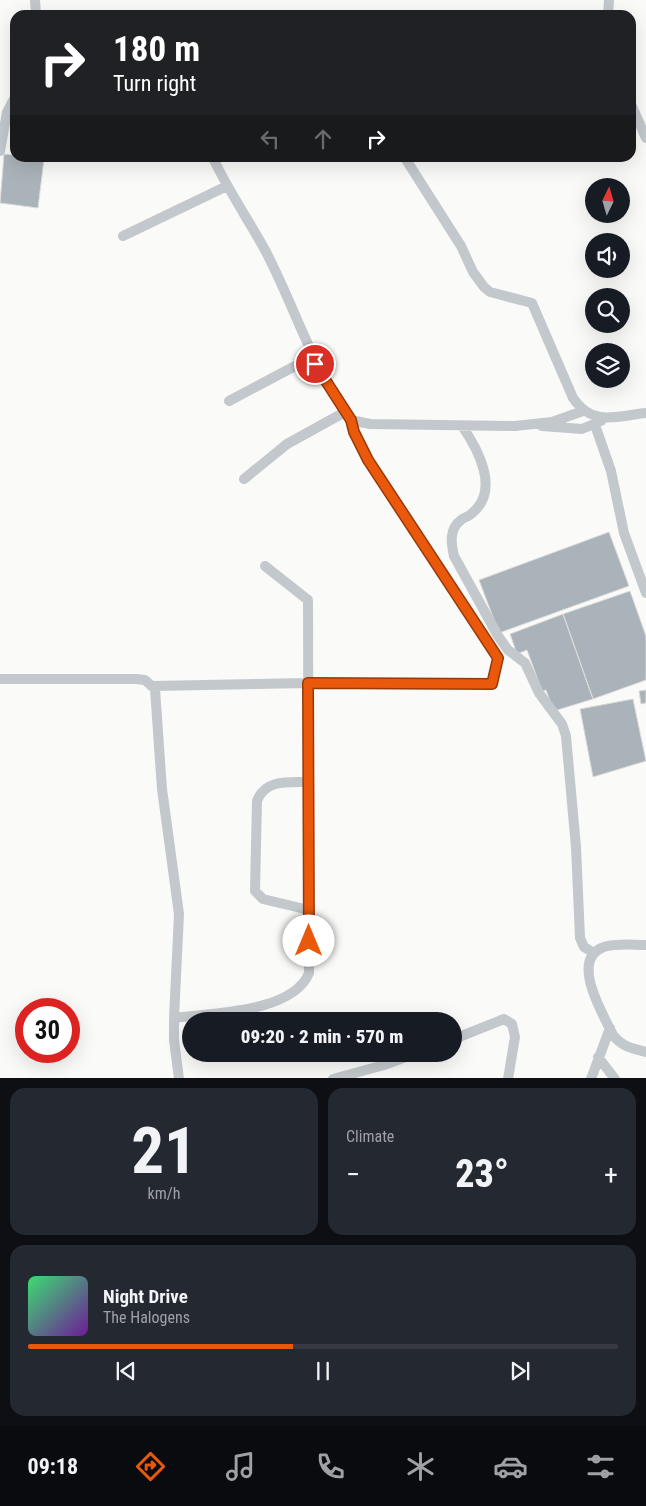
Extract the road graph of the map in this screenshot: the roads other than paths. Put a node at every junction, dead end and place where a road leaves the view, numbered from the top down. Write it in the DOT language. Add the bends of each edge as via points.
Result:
graph roads {
  1 [pos="10,106"];
  2 [pos="636,115"];
  3 [pos="646,138"];
  4 [pos="0,150"];
  5 [pos="215,162"];
  6 [pos="408,162"];
  7 [pos="227,186"];
  8 [pos="122,236"];
  9 [pos="312,357"];
  10 [pos="229,401"];
  11 [pos="583,411"];
  12 [pos="646,413"];
  13 [pos="348,416"];
  14 [pos="607,418"];
  15 [pos="534,425"];
  16 [pos="596,425"];
  17 [pos="462,426"];
  18 [pos="244,479"];
  19 [pos="265,566"];
  20 [pos="646,593"];
  21 [pos="0,679"];
  22 [pos="308,683"];
  23 [pos="153,686"];
  24 [pos="309,782"];
  25 [pos="309,910"];
  26 [pos="646,945"];
  27 [pos="594,952"];
  28 [pos="174,1018"];
  29 [pos="610,1028"];
  30 [pos="462,1035"];
  31 [pos="646,1052"];
  32 [pos="598,1057"];
  33 [pos="394,1062"];
  34 [pos="179,1078"];
  35 [pos="333,1078"];
  36 [pos="508,1078"];
  37 [pos="591,1078"];
  38 [pos="615,1078"];
  1 -- 4 [label="street"];
  2 -- 3 [label="street"];
  5 -- 7 [label="street"];
  6 -- 11 [label="street" via="484,287 490,292 532,303 573,398"];
  7 -- 8 [label="street"];
  7 -- 9 [label="street" via="265,251"];
  9 -- 10 [label="street"];
  9 -- 13 [label="street"];
  11 -- 14 [label="street" via="593,417"];
  11 -- 15 [label="street"];
  12 -- 14 [label="street"];
  13 -- 17 [label="street" via="370,424"];
  13 -- 18 [label="street" via="287,444"];
  13 -- 22 [label="street" via="368,460 498,658 492,684"];
  14 -- 16 [label="street"];
  15 -- 16 [label="street" via="569,429"];
  15 -- 17 [label="street"];
  16 -- 20 [label="street" via="611,471 624,533"];
  17 -- 27 [label="street" via="484,467 484,492 472,514 454,527 451,543 454,556 498,636 508,650 525,663 542,699 562,724 566,736 576,847 580,938 584,947"];
  19 -- 22 [label="street" via="308,600"];
  21 -- 23 [label="street" via="136,679 145,680"];
  22 -- 23 [label="street"];
  22 -- 24 [label="street"];
  23 -- 28 [label="street" via="157,696 162,789 179,914"];
  24 -- 25 [label="street"];
  24 -- 25 [label="street" via="272,784 264,788 257,801 255,891 263,899"];
  25 -- 28 [label="street" via="309,973 298,990 286,998 243,1010"];
  26 -- 27 [label="street" via="604,947"];
  27 -- 29 [label="street" via="588,978"];
  28 -- 34 [label="street"];
  29 -- 31 [label="street" via="619,1042"];
  29 -- 32 [label="street"];
  30 -- 36 [label="street" via="504,1019 512,1024 515,1038"];
  32 -- 37 [label="street"];
  32 -- 38 [label="street"];
  33 -- 35 [label="street"];
}
